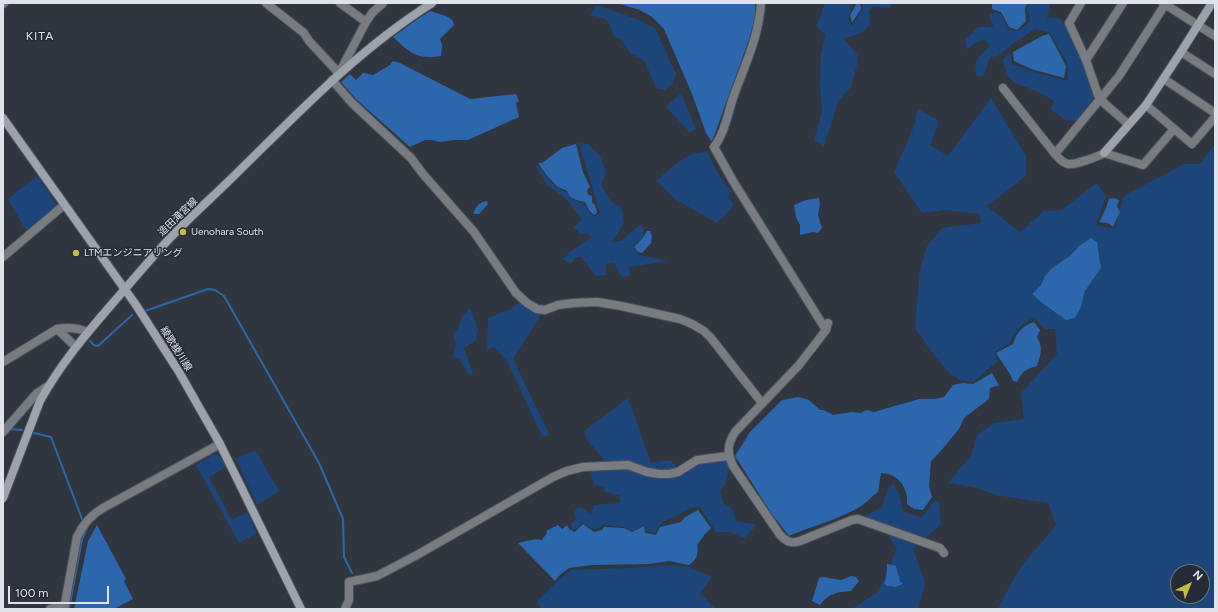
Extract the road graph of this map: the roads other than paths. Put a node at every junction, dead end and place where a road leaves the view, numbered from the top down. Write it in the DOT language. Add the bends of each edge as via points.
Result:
graph roads {
  1 [pos="266,3"];
  2 [pos="340,3"];
  3 [pos="384,3"];
  4 [pos="432,3"];
  5 [pos="761,3"];
  6 [pos="1081,3"];
  7 [pos="1123,3"];
  8 [pos="1212,3"];
  9 [pos="1165,4"];
  10 [pos="366,22"];
  11 [pos="1198,26"];
  12 [pos="1215,36"];
  13 [pos="1181,52"];
  14 [pos="1086,60"];
  15 [pos="1215,74"];
  16 [pos="335,78"];
  17 [pos="1164,79"];
  18 [pos="1004,88"];
  19 [pos="1101,99"];
  20 [pos="1146,105"];
  21 [pos="1215,113"];
  22 [pos="1215,117"];
  23 [pos="3,118"];
  24 [pos="1128,124"];
  25 [pos="1174,129"];
  26 [pos="1104,153"];
  27 [pos="1055,154"];
  28 [pos="64,205"];
  29 [pos="3,257"];
  30 [pos="124,290"];
  31 [pos="57,329"];
  32 [pos="88,332"];
  33 [pos="76,347"];
  34 [pos="3,362"];
  35 [pos="48,386"];
  36 [pos="762,403"];
  37 [pos="3,432"];
  38 [pos="220,444"];
  39 [pos="728,456"];
  40 [pos="3,498"];
  41 [pos="944,553"];
  42 [pos="64,607"];
  43 [pos="50,609"];
  44 [pos="301,609"];
  45 [pos="345,609"];
  1 -- 16 [label="street" via="304,33 336,70"];
  2 -- 10 [label="street"];
  3 -- 10 [label="street"];
  4 -- 16 [label="main road, 造田滝宮線" via="363,53"];
  5 -- 36 [label="street" via="756,37 722,133 714,147 741,194 827,326 799,365 768,400"];
  6 -- 14 [label="street" via="1069,23"];
  7 -- 14 [label="street"];
  8 -- 11 [label="main road"];
  9 -- 11 [label="street"];
  9 -- 19 [label="street" via="1119,76"];
  10 -- 16 [label="street"];
  11 -- 12 [label="street"];
  11 -- 13 [label="main road"];
  13 -- 15 [label="street"];
  13 -- 17 [label="main road"];
  14 -- 19 [label="street"];
  16 -- 30 [label="main road, 造田滝宮線" via="175,232"];
  16 -- 36 [label="street" via="352,103 411,158 474,232 516,293 527,303 545,310 572,303 613,304 692,324 712,338"];
  17 -- 20 [label="main road"];
  17 -- 21 [label="street"];
  18 -- 27 [label="street"];
  19 -- 24 [label="street"];
  19 -- 27 [label="street"];
  20 -- 24 [label="main road"];
  20 -- 25 [label="street"];
  22 -- 25 [label="street" via="1192,144"];
  23 -- 28 [label="main road, 綾歌綾川線"];
  24 -- 26 [label="main road"];
  25 -- 26 [label="street" via="1143,165"];
  26 -- 27 [label="street" via="1069,164"];
  28 -- 29 [label="street"];
  28 -- 30 [label="main road, 綾歌綾川線"];
  30 -- 32 [label="main road, 造田滝宮線"];
  30 -- 38 [label="main road, 綾歌綾川線" via="179,372"];
  31 -- 32 [label="street"];
  31 -- 33 [label="street"];
  31 -- 34 [label="street"];
  32 -- 33 [label="main road, 造田滝宮線"];
  33 -- 35 [label="main road, 造田滝宮線"];
  35 -- 37 [label="street" via="37,393"];
  35 -- 40 [label="main road, 造田滝宮線"];
  36 -- 39 [label="street" via="735,432 730,441"];
  38 -- 42 [label="street" via="103,508 88,520 77,537"];
  38 -- 44 [label="main road, 綾歌綾川線"];
  39 -- 41 [label="street" via="780,536 786,541 800,541 858,519 940,548"];
  39 -- 45 [label="street" via="697,460 678,472 668,474 647,472 628,466 583,467 567,471 377,576 349,582 349,600"];
  42 -- 43 [label="street"];
}
